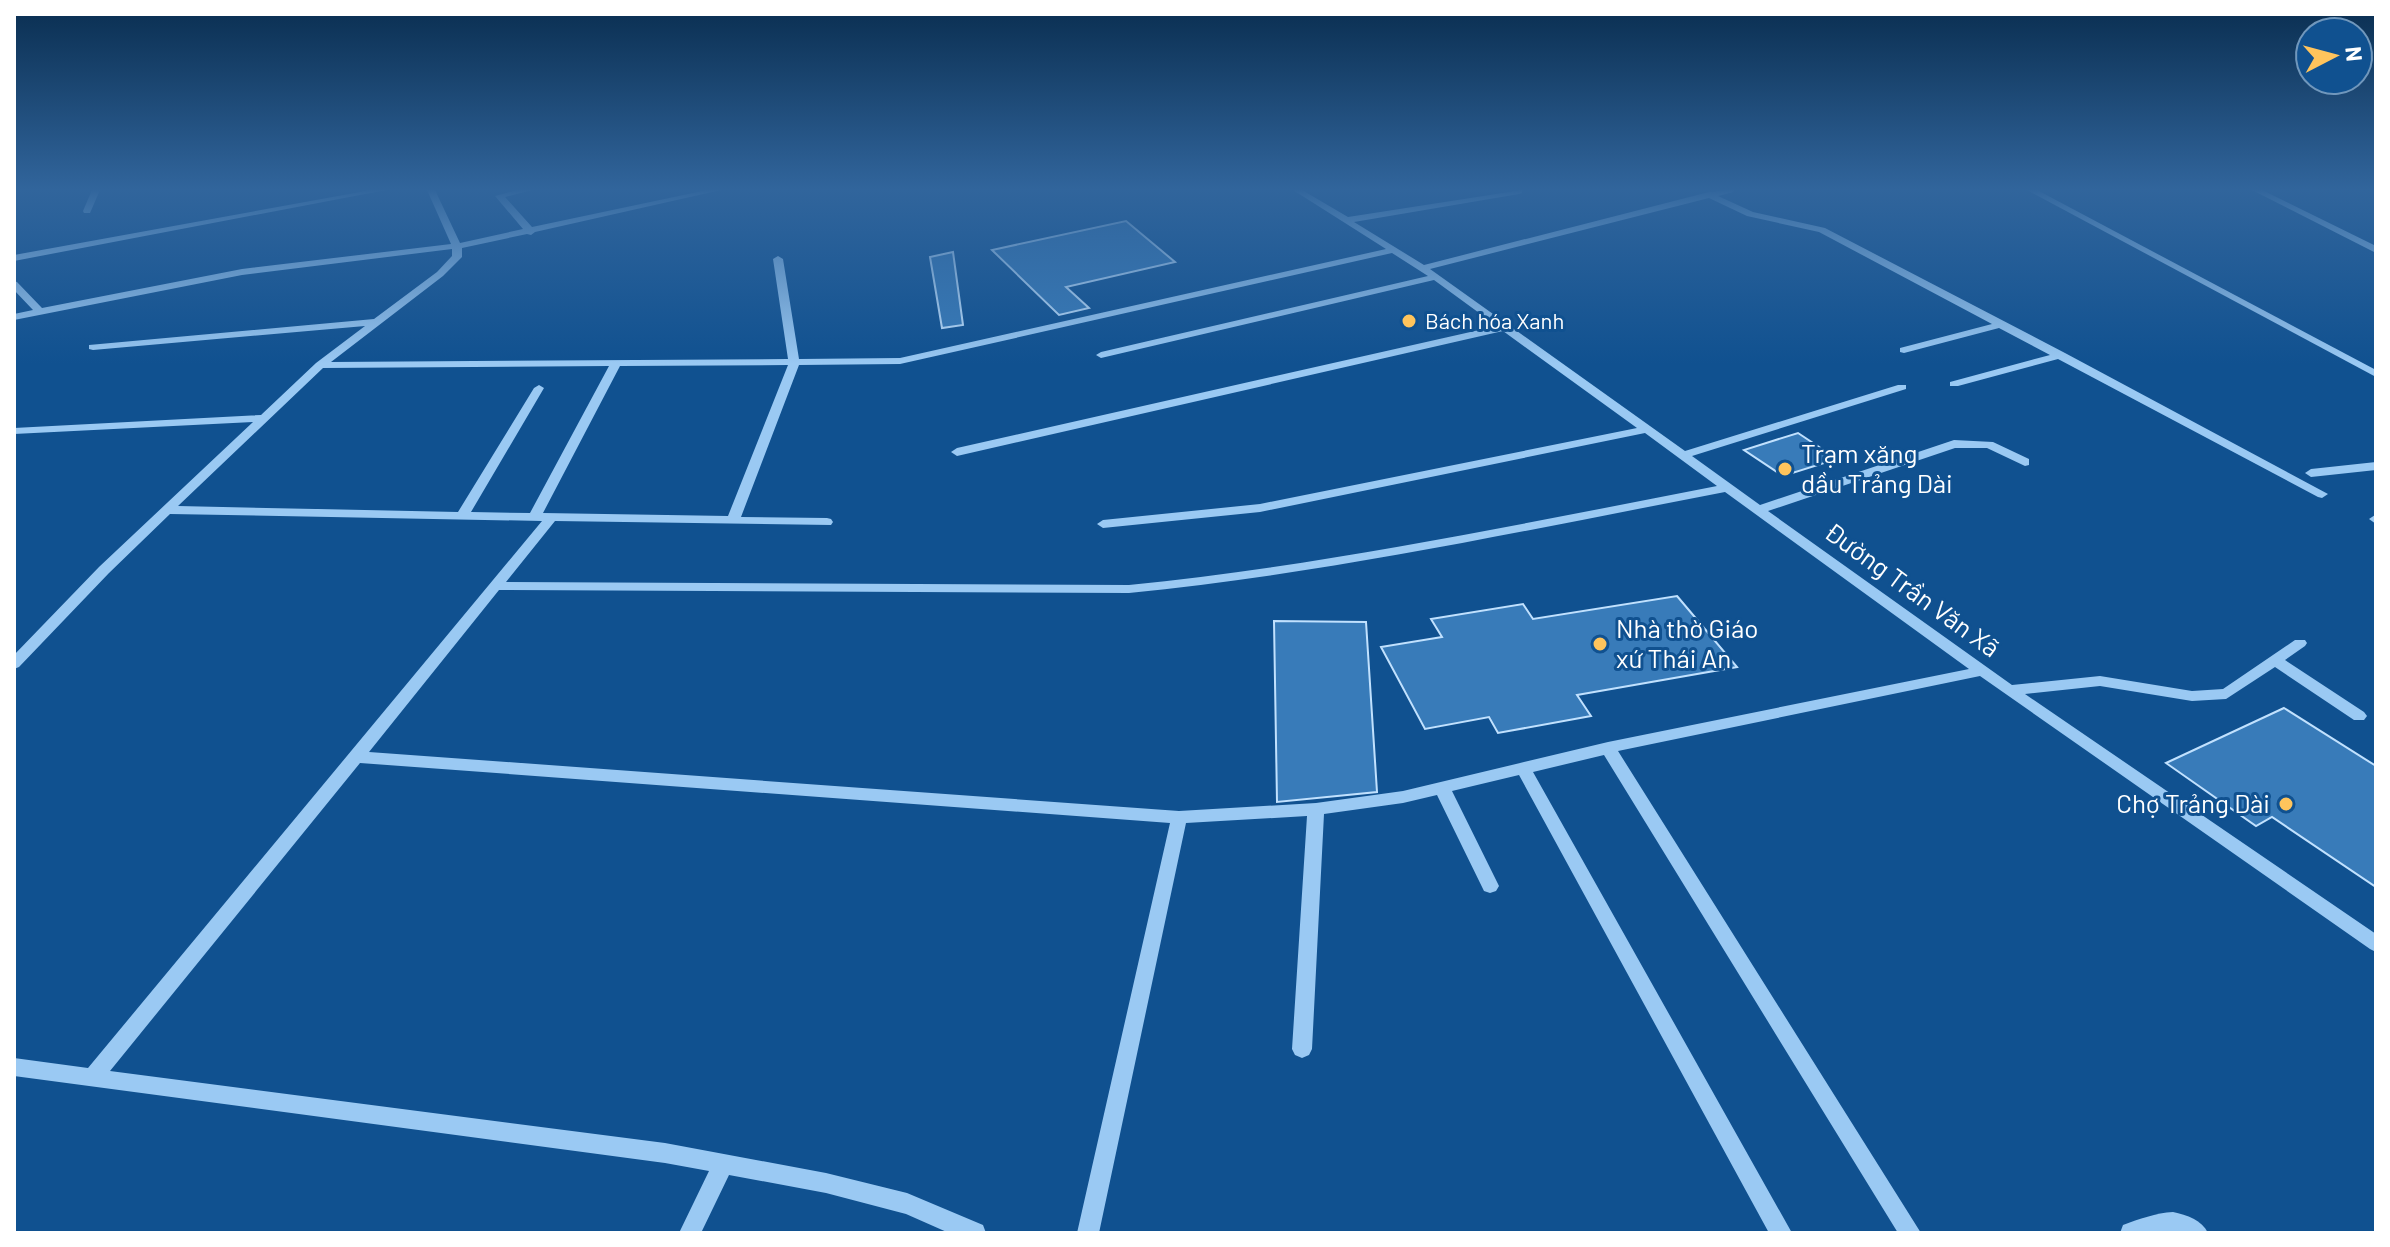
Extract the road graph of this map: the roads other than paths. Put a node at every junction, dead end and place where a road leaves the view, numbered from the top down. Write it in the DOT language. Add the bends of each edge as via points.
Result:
graph roads {
  1 [pos="67,248"];
  2 [pos="439,248"];
  3 [pos="457,248"];
  4 [pos="1390,248"];
  5 [pos="1516,248"];
  6 [pos="1857,248"];
  7 [pos="2140,248"];
  8 [pos="1393,250"];
  9 [pos="14,258"];
  10 [pos="778,259"];
  11 [pos="1429,272"];
  12 [pos="14,284"];
  13 [pos="40,312"];
  14 [pos="14,317"];
  15 [pos="377,322"];
  16 [pos="2002,324"];
  17 [pos="1505,327"];
  18 [pos="93,347"];
  19 [pos="1904,350"];
  20 [pos="1101,355"];
  21 [pos="2061,355"];
  22 [pos="617,362"];
  23 [pos="794,363"];
  24 [pos="320,365"];
  25 [pos="2376,374"];
  26 [pos="1954,384"];
  27 [pos="1902,387"];
  28 [pos="539,388"];
  29 [pos="265,418"];
  30 [pos="1649,429"];
  31 [pos="14,431"];
  32 [pos="957,452"];
  33 [pos="1684,455"];
  34 [pos="2025,462"];
  35 [pos="2376,466"];
  36 [pos="2311,473"];
  37 [pos="1729,487"];
  38 [pos="2322,494"];
  39 [pos="1761,509"];
  40 [pos="168,510"];
  41 [pos="462,516"];
  42 [pos="535,516"];
  43 [pos="552,516"];
  44 [pos="733,521"];
  45 [pos="827,522"];
  46 [pos="1103,524"];
  47 [pos="497,586"];
  48 [pos="2300,643"];
  49 [pos="2276,661"];
  50 [pos="14,664"];
  51 [pos="1982,671"];
  52 [pos="2010,690"];
  53 [pos="2359,716"];
  54 [pos="1608,748"];
  55 [pos="356,757"];
  56 [pos="1523,768"];
  57 [pos="1442,788"];
  58 [pos="1316,809"];
  59 [pos="1179,817"];
  60 [pos="1490,886"];
  61 [pos="2376,944"];
  62 [pos="1302,1049"];
  63 [pos="14,1067"];
  64 [pos="93,1077"];
  65 [pos="723,1166"];
  66 [pos="690,1233"];
  67 [pos="975,1233"];
  68 [pos="1088,1233"];
  69 [pos="1781,1233"];
  70 [pos="1910,1233"];
  71 [pos="2131,1233"];
  72 [pos="2197,1233"];
  1 -- 9 [label="street"];
  2 -- 13 [label="street" via="242,272"];
  3 -- 15 [label="street" via="457,257 440,274"];
  4 -- 8 [label="street, Đường Trần Văn Xã"];
  5 -- 11 [label="street"];
  6 -- 16 [label="street"];
  7 -- 25 [label="street"];
  8 -- 11 [label="street, Đường Trần Văn Xã"];
  8 -- 23 [label="street" via="934,355 900,361"];
  10 -- 23 [label="street"];
  11 -- 17 [label="street, Đường Trần Văn Xã"];
  11 -- 20 [label="street"];
  12 -- 13 [label="street"];
  13 -- 14 [label="street"];
  15 -- 18 [label="street"];
  15 -- 24 [label="street"];
  16 -- 19 [label="street"];
  16 -- 21 [label="street"];
  17 -- 30 [label="street, Đường Trần Văn Xã"];
  17 -- 32 [label="street"];
  21 -- 26 [label="street"];
  21 -- 38 [label="street"];
  22 -- 23 [label="street"];
  22 -- 24 [label="street"];
  22 -- 42 [label="street"];
  23 -- 44 [label="street"];
  24 -- 29 [label="street"];
  27 -- 33 [label="street"];
  28 -- 41 [label="street"];
  29 -- 31 [label="street"];
  29 -- 40 [label="street"];
  30 -- 33 [label="street, Đường Trần Văn Xã"];
  30 -- 46 [label="street" via="1278,505"];
  33 -- 37 [label="street, Đường Trần Văn Xã"];
  34 -- 39 [label="street" via="1989,444 1954,444"];
  35 -- 36 [label="street"];
  37 -- 39 [label="street, Đường Trần Văn Xã"];
  37 -- 47 [label="street" via="1265,575 1159,586"];
  39 -- 51 [label="street, Đường Trần Văn Xã"];
  40 -- 41 [label="street"];
  40 -- 50 [label="street"];
  41 -- 42 [label="street"];
  42 -- 43 [label="street"];
  43 -- 44 [label="street"];
  43 -- 47 [label="street"];
  44 -- 45 [label="street"];
  47 -- 55 [label="street"];
  48 -- 49 [label="street"];
  49 -- 52 [label="street" via="2226,694 2192,696 2100,681"];
  49 -- 53 [label="street"];
  51 -- 52 [label="street, Đường Trần Văn Xã"];
  51 -- 54 [label="street"];
  52 -- 61 [label="street, Đường Trần Văn Xã"];
  54 -- 56 [label="street"];
  54 -- 70 [label="street"];
  55 -- 59 [label="street"];
  55 -- 64 [label="street"];
  56 -- 57 [label="street"];
  56 -- 69 [label="street"];
  57 -- 58 [label="street"];
  57 -- 60 [label="street"];
  58 -- 59 [label="street"];
  58 -- 62 [label="street"];
  59 -- 68 [label="street"];
  63 -- 64 [label="street"];
  64 -- 65 [label="street" via="665,1153"];
  65 -- 66 [label="street"];
  65 -- 67 [label="street" via="826,1183 907,1204"];
  71 -- 72 [label="street" via="2165,1221 2183,1223"];
}
